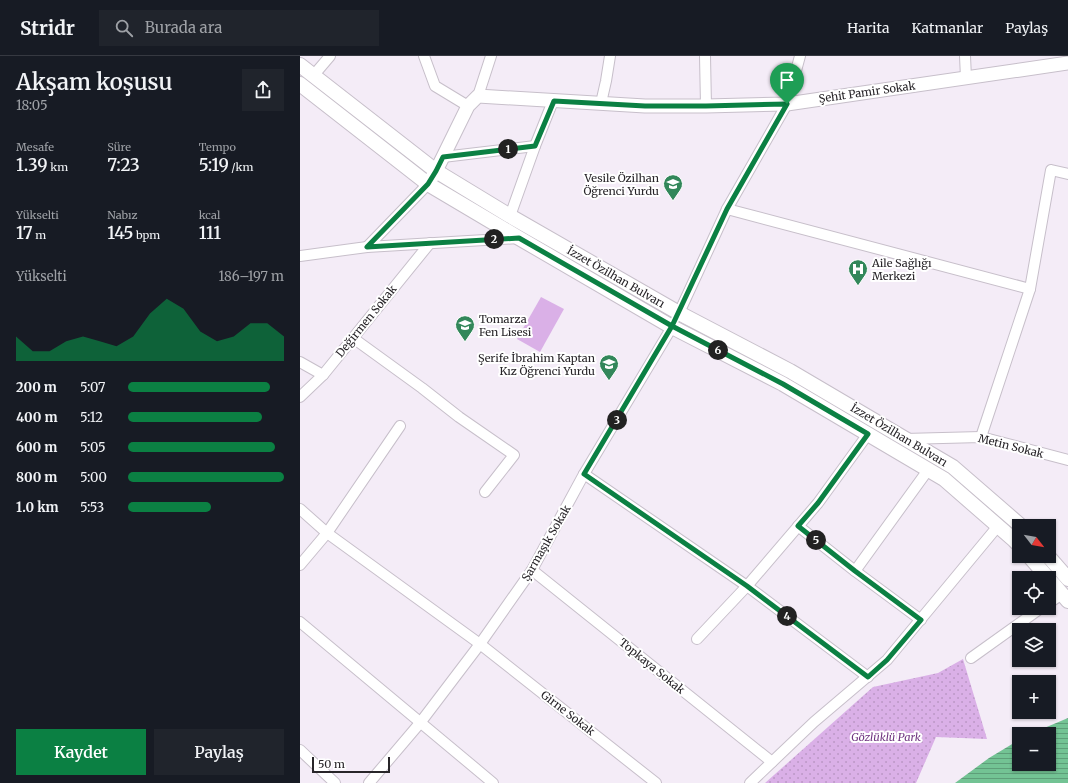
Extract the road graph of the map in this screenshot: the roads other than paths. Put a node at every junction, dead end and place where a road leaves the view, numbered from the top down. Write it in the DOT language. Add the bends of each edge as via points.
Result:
graph roads {
  1 [pos="330,56"];
  2 [pos="424,56"];
  3 [pos="491,56"];
  4 [pos="610,56"];
  5 [pos="705,56"];
  6 [pos="800,56"];
  7 [pos="965,56"];
  8 [pos="1068,63"];
  9 [pos="300,65"];
  10 [pos="313,76"];
  11 [pos="966,78"];
  12 [pos="300,84"];
  13 [pos="478,96"];
  14 [pos="554,101"];
  15 [pos="601,103"];
  16 [pos="787,104"];
  17 [pos="468,106"];
  18 [pos="706,106"];
  19 [pos="535,146"];
  20 [pos="443,157"];
  21 [pos="436,171"];
  22 [pos="1068,174"];
  23 [pos="428,184"];
  24 [pos="727,209"];
  25 [pos="510,216"];
  26 [pos="519,238"];
  27 [pos="430,242"];
  28 [pos="367,247"];
  29 [pos="300,256"];
  30 [pos="1030,289"];
  31 [pos="679,313"];
  32 [pos="672,326"];
  33 [pos="353,338"];
  34 [pos="300,362"];
  35 [pos="323,375"];
  36 [pos="300,397"];
  37 [pos="400,426"];
  38 [pos="868,434"];
  39 [pos="981,437"];
  40 [pos="904,439"];
  41 [pos="1068,460"];
  42 [pos="928,470"];
  43 [pos="584,474"];
  44 [pos="485,492"];
  45 [pos="300,509"];
  46 [pos="1013,519"];
  47 [pos="798,526"];
  48 [pos="998,526"];
  49 [pos="327,533"];
  50 [pos="1012,538"];
  51 [pos="1034,563"];
  52 [pos="1054,563"];
  53 [pos="300,565"];
  54 [pos="532,570"];
  55 [pos="855,571"];
  56 [pos="1041,571"];
  57 [pos="1068,579"];
  58 [pos="747,586"];
  59 [pos="1056,587"];
  60 [pos="1065,597"];
  61 [pos="1031,615"];
  62 [pos="921,620"];
  63 [pos="300,622"];
  64 [pos="697,639"];
  65 [pos="480,644"];
  66 [pos="971,658"];
  67 [pos="868,677"];
  68 [pos="420,723"];
  69 [pos="300,750"];
  70 [pos="772,762"];
  71 [pos="335,783"];
  72 [pos="368,783"];
  73 [pos="493,783"];
  74 [pos="656,783"];
  75 [pos="750,783"];
  1 -- 10 [label="street"];
  2 -- 17 [label="street" via="435,86"];
  3 -- 13 [label="street"];
  4 -- 15 [label="street"];
  5 -- 18 [label="street"];
  6 -- 16 [label="street"];
  7 -- 11 [label="street"];
  8 -- 11 [label="street, Şehit Pamir Sokak"];
  9 -- 10 [label="main road, İzzet Özilhan Bulvarı"];
  10 -- 21 [label="main road, İzzet Özilhan Bulvarı"];
  11 -- 16 [label="street, Şehit Pamir Sokak"];
  12 -- 23 [label="main road, İzzet Özilhan Bulvarı"];
  13 -- 14 [label="street, Şehit Pamir Sokak"];
  13 -- 17 [label="street"];
  14 -- 15 [label="street, Şehit Pamir Sokak"];
  14 -- 19 [label="street"];
  15 -- 18 [label="street, Şehit Pamir Sokak"];
  16 -- 18 [label="street, Şehit Pamir Sokak"];
  16 -- 24 [label="street"];
  17 -- 20 [label="street"];
  19 -- 20 [label="street"];
  19 -- 25 [label="street"];
  20 -- 21 [label="street"];
  21 -- 23 [label="street"];
  21 -- 25 [label="main road, İzzet Özilhan Bulvarı"];
  22 -- 30 [label="street" via="1051,170"];
  23 -- 26 [label="main road, İzzet Özilhan Bulvarı"];
  23 -- 28 [label="street"];
  24 -- 30 [label="street"];
  24 -- 31 [label="street"];
  25 -- 31 [label="main road, İzzet Özilhan Bulvarı"];
  26 -- 27 [label="street"];
  26 -- 32 [label="main road, İzzet Özilhan Bulvarı"];
  27 -- 28 [label="street"];
  27 -- 33 [label="street, Değirmen Sokak"];
  28 -- 29 [label="street"];
  30 -- 39 [label="street"];
  31 -- 32 [label="main road"];
  31 -- 40 [label="main road, İzzet Özilhan Bulvarı" via="790,371"];
  32 -- 38 [label="main road, İzzet Özilhan Bulvarı" via="783,384"];
  32 -- 43 [label="street, Şarmaşık Sokak"];
  33 -- 35 [label="street, Değirmen Sokak"];
  33 -- 44 [label="street" via="514,455"];
  34 -- 35 [label="street"];
  35 -- 36 [label="street, Değirmen Sokak"];
  37 -- 49 [label="street"];
  38 -- 42 [label="main road, İzzet Özilhan Bulvarı"];
  38 -- 47 [label="street"];
  39 -- 40 [label="street, Metin Sokak"];
  39 -- 41 [label="street, Metin Sokak"];
  40 -- 46 [label="main road, İzzet Özilhan Bulvarı" via="953,467"];
  42 -- 48 [label="main road, İzzet Özilhan Bulvarı" via="944,479"];
  42 -- 55 [label="street"];
  43 -- 54 [label="street, Şarmaşık Sokak"];
  43 -- 58 [label="street"];
  45 -- 49 [label="street, Girne Sokak"];
  47 -- 55 [label="street"];
  47 -- 58 [label="street"];
  48 -- 50 [label="main road, İzzet Özilhan Bulvarı"];
  48 -- 62 [label="street"];
  49 -- 53 [label="street"];
  49 -- 65 [label="street, Girne Sokak"];
  51 -- 56 [label="main road"];
  52 -- 57 [label="main road"];
  54 -- 65 [label="street, Şarmaşık Sokak"];
  54 -- 70 [label="street, Topkaya Sokak"];
  55 -- 62 [label="street"];
  58 -- 64 [label="street"];
  58 -- 67 [label="street"];
  59 -- 60 [label="main road"];
  61 -- 66 [label="street"];
  62 -- 67 [label="street" via="887,660"];
  63 -- 68 [label="street"];
  65 -- 68 [label="street, Şarmaşık Sokak"];
  65 -- 74 [label="street, Girne Sokak"];
  67 -- 70 [label="street" via="814,722"];
  68 -- 72 [label="street, Şarmaşık Sokak"];
  68 -- 73 [label="street"];
  69 -- 71 [label="street"];
  70 -- 75 [label="street"];
}
